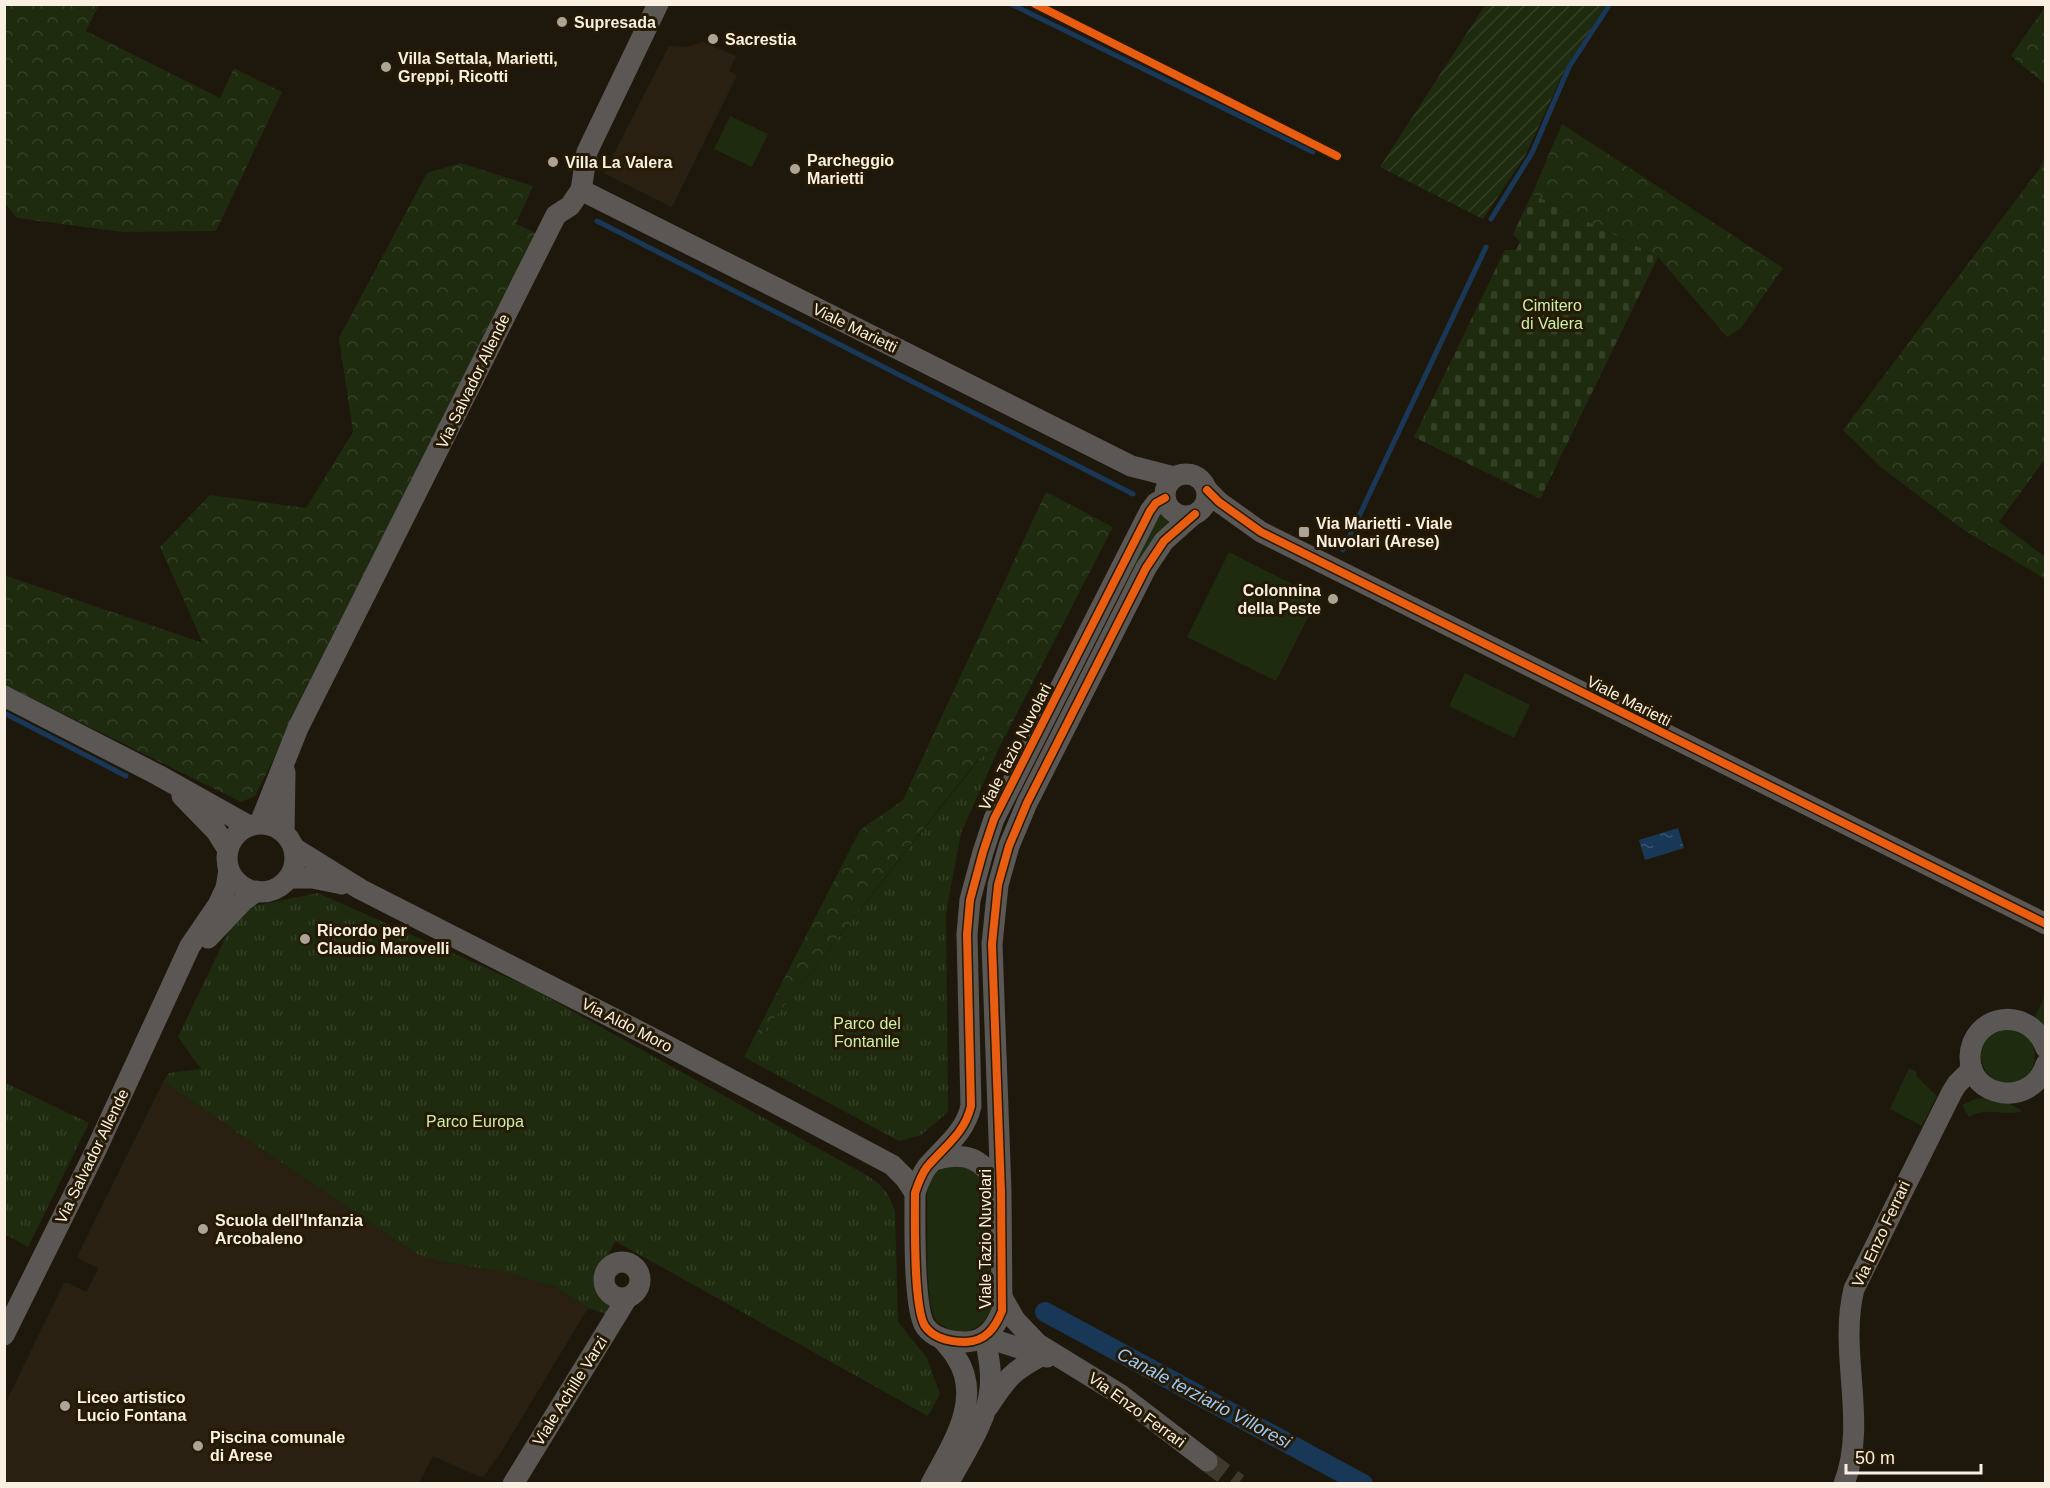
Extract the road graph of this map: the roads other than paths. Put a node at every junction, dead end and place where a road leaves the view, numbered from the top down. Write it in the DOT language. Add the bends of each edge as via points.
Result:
graph roads {
  1 [pos="658,4"];
  2 [pos="581,190"];
  3 [pos="1168,490"];
  4 [pos="1207,490"];
  5 [pos="1194,514"];
  6 [pos="1261,532"];
  7 [pos="4,696"];
  8 [pos="285,760"];
  9 [pos="133,762"];
  10 [pos="254,824"];
  11 [pos="289,840"];
  12 [pos="229,860"];
  13 [pos="289,878"];
  14 [pos="360,889"];
  15 [pos="257,891"];
  16 [pos="2046,924"];
  17 [pos="177,976"];
  18 [pos="2046,1048"];
  19 [pos="2046,1064"];
  20 [pos="1975,1073"];
  21 [pos="931,1163"];
  22 [pos="892,1165"];
  23 [pos="999,1184"];
  24 [pos="915,1193"];
  25 [pos="627,1298"];
  26 [pos="1003,1299"];
  27 [pos="4,1335"];
  28 [pos="985,1337"];
  29 [pos="942,1338"];
  30 [pos="1043,1355"];
  31 [pos="1065,1362"];
  32 [pos="983,1413"];
  33 [pos="1207,1461"];
  34 [pos="513,1484"];
  35 [pos="931,1484"];
  36 [pos="948,1484"];
  37 [pos="1844,1484"];
  1 -- 2 [label="street" via="587,152"];
  2 -- 3 [label="street, Viale Marietti" via="1131,466"];
  2 -- 8 [label="street, Via Salvador Allende" via="570,206 556,215"];
  3 -- 4 [label="street" via="1180,474 1194,474"];
  3 -- 5 [label="street" via="1166,504 1175,513"];
  3 -- 21 [label="street, Viale Tazio Nuvolari" via="1150,511 994,819 982,852 970,900 967,934 970,1106 963,1127"];
  4 -- 5 [label="street" via="1205,504"];
  4 -- 6 [label="street, Viale Marietti"];
  5 -- 6 [label="street, Viale Marietti"];
  5 -- 23 [label="street, Viale Tazio Nuvolari" via="1164,541 1146,568 1028,803 1004,861 992,944"];
  6 -- 16 [label="street, Viale Marietti"];
  7 -- 9 [label="street"];
  8 -- 10 [label="street, Via Salvador Allende"];
  8 -- 11 [label="street, Via Salvador Allende"];
  9 -- 10 [label="street"];
  9 -- 12 [label="street" via="191,804 216,831"];
  10 -- 11 [label="street" via="269,824"];
  10 -- 12 [label="street" via="236,835"];
  11 -- 13 [label="street" via="296,858"];
  11 -- 14 [label="street, Via Aldo Moro"];
  12 -- 15 [label="street" via="240,884"];
  12 -- 17 [label="street, Via Salvador Allende" via="226,888 190,946"];
  13 -- 14 [label="street, Via Aldo Moro" via="313,878"];
  13 -- 15 [label="street" via="275,889"];
  14 -- 22 [label="street, Via Aldo Moro"];
  15 -- 17 [label="street, Via Salvador Allende" via="209,937"];
  17 -- 27 [label="street, Via Salvador Allende"];
  18 -- 20 [label="street" via="2034,1028 2024,1022 1999,1020 1987,1025 1972,1046 1970,1058"];
  19 -- 20 [label="street" via="2036,1083 2015,1094 1994,1091"];
  20 -- 37 [label="street, Via Enzo Ferrari" via="1957,1084 1948,1100 1854,1289 1848,1332 1854,1434"];
  21 -- 22 [label="street, Via Aldo Moro"];
  21 -- 23 [label="street, Viale Tazio Nuvolari" via="956,1155 975,1160"];
  21 -- 24 [label="street, Viale Tazio Nuvolari"];
  22 -- 24 [label="street, Via Aldo Moro"];
  23 -- 26 [label="street, Viale Tazio Nuvolari"];
  24 -- 29 [label="street, Viale Tazio Nuvolari" via="918,1300 925,1326"];
  25 -- 34 [label="street, Viale Achille Varzi"];
  26 -- 28 [label="street, Viale Tazio Nuvolari" via="996,1325"];
  26 -- 31 [label="street, Via Enzo Ferrari" via="1026,1332"];
  28 -- 29 [label="street" via="971,1342"];
  28 -- 30 [label="street, Via Enzo Ferrari"];
  28 -- 32 [label="street" via="990,1391"];
  29 -- 35 [label="street, Viale Tazio Nuvolari" via="963,1371 966,1403 955,1437"];
  30 -- 31 [label="street, Via Enzo Ferrari"];
  30 -- 32 [label="street" via="1012,1374"];
  31 -- 33 [label="street, Via Enzo Ferrari" via="1121,1395"];
  32 -- 36 [label="street"];
}
